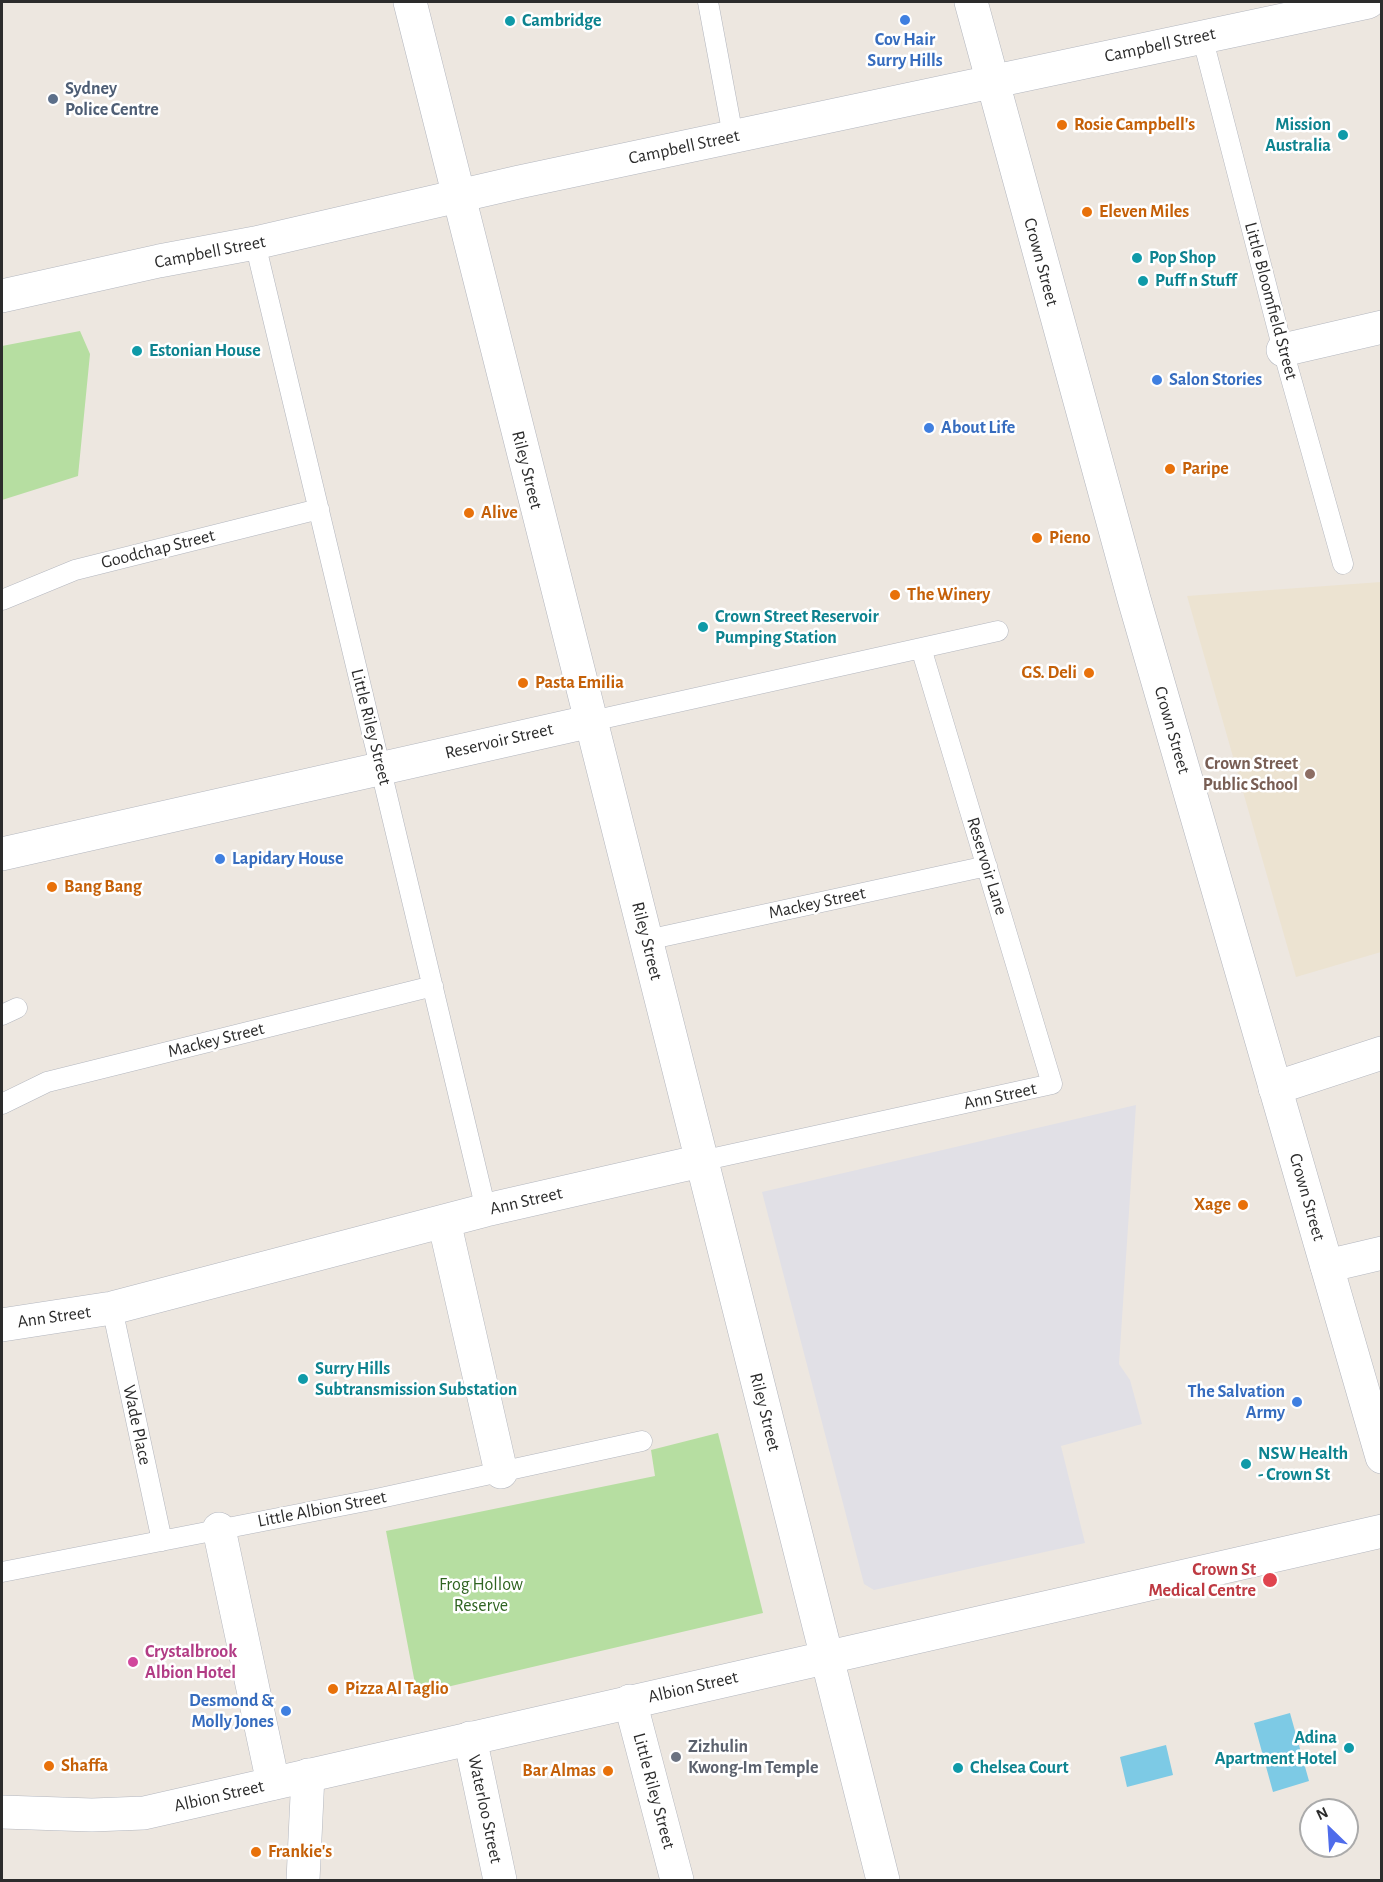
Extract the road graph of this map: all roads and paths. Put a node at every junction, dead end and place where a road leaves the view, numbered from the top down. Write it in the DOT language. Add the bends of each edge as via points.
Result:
graph roads {
  1 [pos="410,2"];
  2 [pos="708,2"];
  3 [pos="971,2"];
  4 [pos="1368,2"];
  5 [pos="1380,2"];
  6 [pos="1382,6"];
  7 [pos="1202,36"];
  8 [pos="992,82"];
  9 [pos="733,136"];
  10 [pos="459,196"];
  11 [pos="255,243"];
  12 [pos="2,296"];
  13 [pos="1382,327"];
  14 [pos="1283,350"];
  15 [pos="319,509"];
  16 [pos="1342,564"];
  17 [pos="2,600"];
  18 [pos="998,631"];
  19 [pos="921,648"];
  20 [pos="592,721"];
  21 [pos="381,768"];
  22 [pos="2,854"];
  23 [pos="987,866"];
  24 [pos="646,940"];
  25 [pos="433,986"];
  26 [pos="1382,1053"];
  27 [pos="1052,1084"];
  28 [pos="1275,1088"];
  29 [pos="2,1104"];
  30 [pos="701,1161"];
  31 [pos="486,1210"];
  32 [pos="444,1221"];
  33 [pos="1382,1253"];
  34 [pos="1327,1266"];
  35 [pos="112,1308"];
  36 [pos="2,1325"];
  37 [pos="642,1441"];
  38 [pos="1382,1457"];
  39 [pos="501,1473"];
  40 [pos="219,1529"];
  41 [pos="1382,1531"];
  42 [pos="162,1541"];
  43 [pos="2,1572"];
  44 [pos="827,1656"];
  45 [pos="630,1701"];
  46 [pos="470,1738"];
  47 [pos="308,1775"];
  48 [pos="273,1783"];
  49 [pos="2,1812"];
  50 [pos="303,1881"];
  51 [pos="500,1881"];
  52 [pos="677,1881"];
  53 [pos="883,1881"];
  1 -- 10 [label="street, Riley Street"];
  2 -- 9 [label="lane"];
  3 -- 8 [label="street, Crown Street"];
  4 -- 7 [label="street, Campbell Street"];
  5 -- 6 [label="lane"];
  7 -- 8 [label="street, Campbell Street"];
  7 -- 14 [label="lane, Little Bloomfield Street"];
  8 -- 9 [label="street, Campbell Street"];
  8 -- 28 [label="street, Crown Street" via="1131,588"];
  9 -- 10 [label="street, Campbell Street"];
  10 -- 11 [label="street, Campbell Street"];
  10 -- 20 [label="street, Riley Street"];
  11 -- 12 [label="street, Campbell Street"];
  11 -- 15 [label="lane, Little Riley Street"];
  13 -- 14 [label="street"];
  14 -- 16 [label="lane, Little Bloomfield Street"];
  15 -- 17 [label="lane, Goodchap Street" via="75,570"];
  15 -- 21 [label="lane, Little Riley Street"];
  18 -- 19 [label="lane, Reservoir Street"];
  19 -- 20 [label="lane, Reservoir Street"];
  19 -- 23 [label="lane, Reservoir Lane"];
  20 -- 21 [label="street, Reservoir Street"];
  20 -- 24 [label="street, Riley Street"];
  21 -- 22 [label="street, Reservoir Street"];
  21 -- 25 [label="lane, Little Riley Street"];
  23 -- 24 [label="lane, Mackey Street"];
  23 -- 27 [label="lane, Reservoir Lane"];
  24 -- 30 [label="street, Riley Street"];
  25 -- 29 [label="lane, Mackey Street" via="47,1082"];
  25 -- 31 [label="lane, Little Riley Street"];
  26 -- 28 [label="street"];
  27 -- 30 [label="lane, Ann Street"];
  28 -- 34 [label="street, Crown Street"];
  30 -- 31 [label="street, Ann Street"];
  30 -- 44 [label="street, Riley Street"];
  31 -- 32 [label="street, Ann Street"];
  32 -- 35 [label="street, Ann Street"];
  32 -- 39 [label="street"];
  33 -- 34 [label="street"];
  34 -- 38 [label="street, Crown Street"];
  35 -- 36 [label="street, Ann Street"];
  35 -- 42 [label="lane, Wade Place"];
  37 -- 39 [label="lane, Little Albion Street"];
  39 -- 40 [label="lane, Little Albion Street"];
  40 -- 42 [label="lane, Little Albion Street"];
  40 -- 48 [label="street"];
  41 -- 44 [label="street, Albion Street"];
  42 -- 43 [label="lane, Little Albion Street"];
  44 -- 45 [label="street, Albion Street"];
  44 -- 53 [label="street, Riley Street"];
  45 -- 46 [label="street, Albion Street"];
  45 -- 52 [label="street, Little Riley Street"];
  46 -- 47 [label="street, Albion Street"];
  46 -- 51 [label="street, Waterloo Street"];
  47 -- 48 [label="street, Albion Street"];
  47 -- 50 [label="street"];
  48 -- 49 [label="street, Albion Street" via="144,1813"];
}
